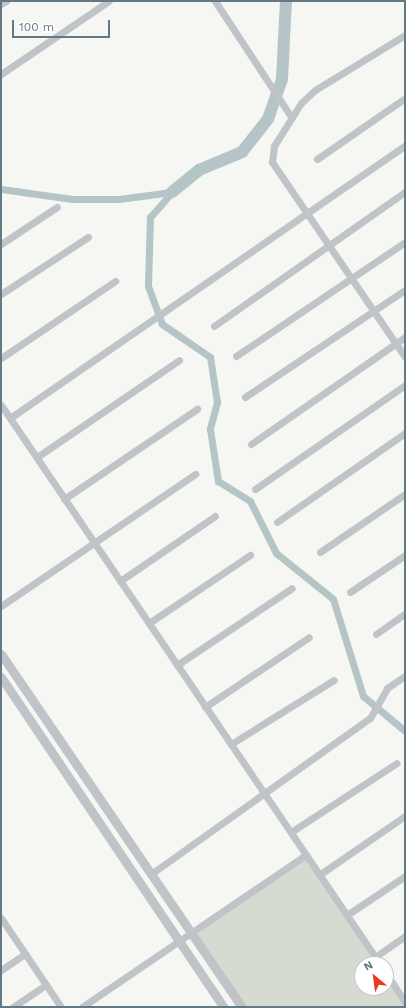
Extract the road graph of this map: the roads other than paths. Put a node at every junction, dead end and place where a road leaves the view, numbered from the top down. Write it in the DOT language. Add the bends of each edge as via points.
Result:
graph roads {
  1 [pos="6,1"];
  2 [pos="109,1"];
  3 [pos="215,1"];
  4 [pos="1,4"];
  5 [pos="405,35"];
  6 [pos="1,74"];
  7 [pos="405,98"];
  8 [pos="290,115"];
  9 [pos="405,146"];
  10 [pos="317,159"];
  11 [pos="405,192"];
  12 [pos="57,207"];
  13 [pos="306,213"];
  14 [pos="88,236"];
  15 [pos="405,242"];
  16 [pos="1,244"];
  17 [pos="329,246"];
  18 [pos="352,279"];
  19 [pos="115,281"];
  20 [pos="405,290"];
  21 [pos="1,294"];
  22 [pos="374,312"];
  23 [pos="214,326"];
  24 [pos="405,337"];
  25 [pos="396,343"];
  26 [pos="236,356"];
  27 [pos="405,357"];
  28 [pos="1,358"];
  29 [pos="179,360"];
  30 [pos="405,385"];
  31 [pos="245,397"];
  32 [pos="1,405"];
  33 [pos="197,409"];
  34 [pos="10,418"];
  35 [pos="405,433"];
  36 [pos="251,444"];
  37 [pos="37,458"];
  38 [pos="195,474"];
  39 [pos="255,489"];
  40 [pos="405,494"];
  41 [pos="64,498"];
  42 [pos="215,516"];
  43 [pos="277,522"];
  44 [pos="93,541"];
  45 [pos="320,552"];
  46 [pos="250,555"];
  47 [pos="405,555"];
  48 [pos="120,581"];
  49 [pos="292,588"];
  50 [pos="350,592"];
  51 [pos="1,606"];
  52 [pos="405,614"];
  53 [pos="149,623"];
  54 [pos="376,634"];
  55 [pos="309,637"];
  56 [pos="1,654"];
  57 [pos="177,665"];
  58 [pos="1,676"];
  59 [pos="405,676"];
  60 [pos="334,680"];
  61 [pos="205,707"];
  62 [pos="231,744"];
  63 [pos="397,763"];
  64 [pos="264,794"];
  65 [pos="405,816"];
  66 [pos="290,832"];
  67 [pos="306,855"];
  68 [pos="151,874"];
  69 [pos="319,875"];
  70 [pos="405,876"];
  71 [pos="347,916"];
  72 [pos="1,918"];
  73 [pos="191,933"];
  74 [pos="405,936"];
  75 [pos="179,940"];
  76 [pos="25,954"];
  77 [pos="374,956"];
  78 [pos="376,956"];
  79 [pos="1,970"];
  80 [pos="46,985"];
  81 [pos="394,985"];
  82 [pos="404,998"];
  83 [pos="13,1007"];
  84 [pos="61,1007"];
  85 [pos="82,1007"];
  86 [pos="224,1007"];
  87 [pos="242,1007"];
  1 -- 4 [label="street"];
  2 -- 6 [label="street"];
  3 -- 8 [label="street"];
  5 -- 8 [label="street" via="315,90"];
  7 -- 10 [label="street"];
  8 -- 13 [label="street" via="274,146 272,162"];
  9 -- 13 [label="street"];
  11 -- 17 [label="street"];
  12 -- 16 [label="street"];
  13 -- 17 [label="street"];
  13 -- 34 [label="street"];
  14 -- 21 [label="street"];
  15 -- 18 [label="street"];
  17 -- 18 [label="street"];
  17 -- 23 [label="street"];
  18 -- 22 [label="street"];
  18 -- 26 [label="street"];
  19 -- 28 [label="street"];
  20 -- 22 [label="street"];
  22 -- 25 [label="street"];
  22 -- 31 [label="street"];
  24 -- 25 [label="street"];
  25 -- 27 [label="street"];
  25 -- 36 [label="street"];
  29 -- 37 [label="street"];
  30 -- 39 [label="street"];
  32 -- 34 [label="street"];
  33 -- 41 [label="street"];
  34 -- 37 [label="street"];
  35 -- 43 [label="street"];
  37 -- 41 [label="street"];
  38 -- 44 [label="street"];
  40 -- 45 [label="street"];
  41 -- 44 [label="street"];
  42 -- 48 [label="street"];
  44 -- 48 [label="street"];
  44 -- 51 [label="street"];
  46 -- 53 [label="street"];
  47 -- 50 [label="street"];
  48 -- 53 [label="street"];
  49 -- 57 [label="street"];
  52 -- 54 [label="street"];
  53 -- 57 [label="street"];
  55 -- 61 [label="street"];
  56 -- 68 [label="street"];
  57 -- 61 [label="street"];
  58 -- 75 [label="street"];
  59 -- 64 [label="street" via="387,688 370,718"];
  60 -- 62 [label="street"];
  61 -- 62 [label="street"];
  62 -- 64 [label="street"];
  63 -- 66 [label="street"];
  64 -- 66 [label="street"];
  64 -- 68 [label="street"];
  65 -- 69 [label="street"];
  66 -- 67 [label="street"];
  67 -- 69 [label="street"];
  67 -- 73 [label="street"];
  68 -- 73 [label="street"];
  69 -- 71 [label="street"];
  70 -- 71 [label="street"];
  71 -- 77 [label="street"];
  72 -- 76 [label="street"];
  73 -- 75 [label="street"];
  73 -- 87 [label="street"];
  74 -- 78 [label="street"];
  75 -- 85 [label="street"];
  75 -- 86 [label="street"];
  76 -- 79 [label="street"];
  76 -- 80 [label="street"];
  80 -- 83 [label="street"];
  80 -- 84 [label="street"];
  81 -- 82 [label="street"];
}
